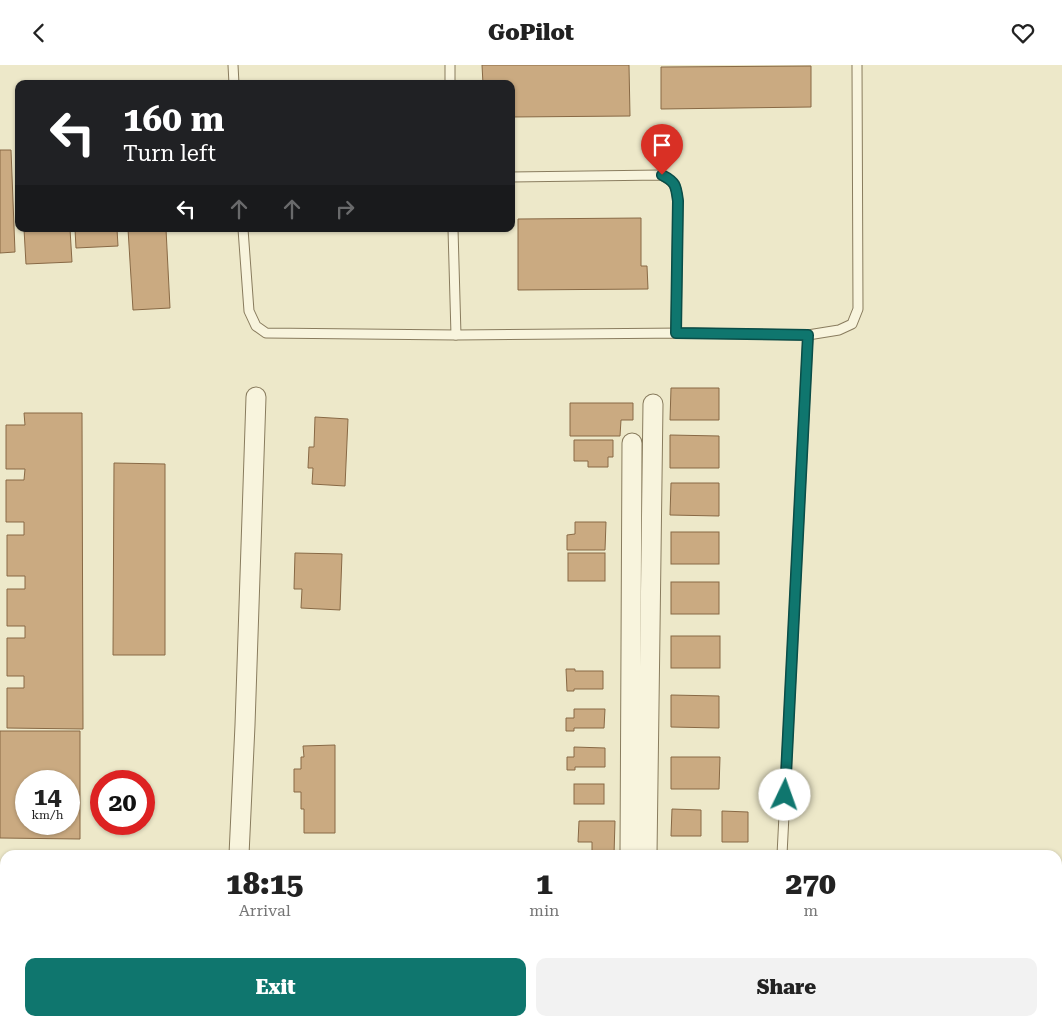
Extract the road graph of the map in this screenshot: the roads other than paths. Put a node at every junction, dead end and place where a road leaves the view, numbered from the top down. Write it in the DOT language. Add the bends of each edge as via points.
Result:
graph roads {
  1 [pos="233,65"];
  2 [pos="450,65"];
  3 [pos="858,65"];
  4 [pos="234,80"];
  5 [pos="450,80"];
  6 [pos="515,177"];
  7 [pos="244,232"];
  8 [pos="454,232"];
  9 [pos="676,333"];
  10 [pos="456,335"];
  11 [pos="808,335"];
  12 [pos="256,397"];
  13 [pos="654,404"];
  14 [pos="632,443"];
  15 [pos="239,850"];
  16 [pos="630,850"];
  17 [pos="647,850"];
  18 [pos="782,850"];
  1 -- 4 [label="lane"];
  2 -- 5 [label="lane"];
  3 -- 11 [label="lane" via="858,309 852,324 839,330"];
  6 -- 9 [label="lane" via="662,175 670,179 676,188 678,201"];
  7 -- 10 [label="lane" via="249,311 256,326 266,333"];
  8 -- 10 [label="lane"];
  9 -- 10 [label="lane"];
  9 -- 11 [label="lane"];
  11 -- 18 [label="lane"];
  12 -- 15 [label="street"];
  13 -- 17 [label="street"];
  14 -- 16 [label="street"];
}
